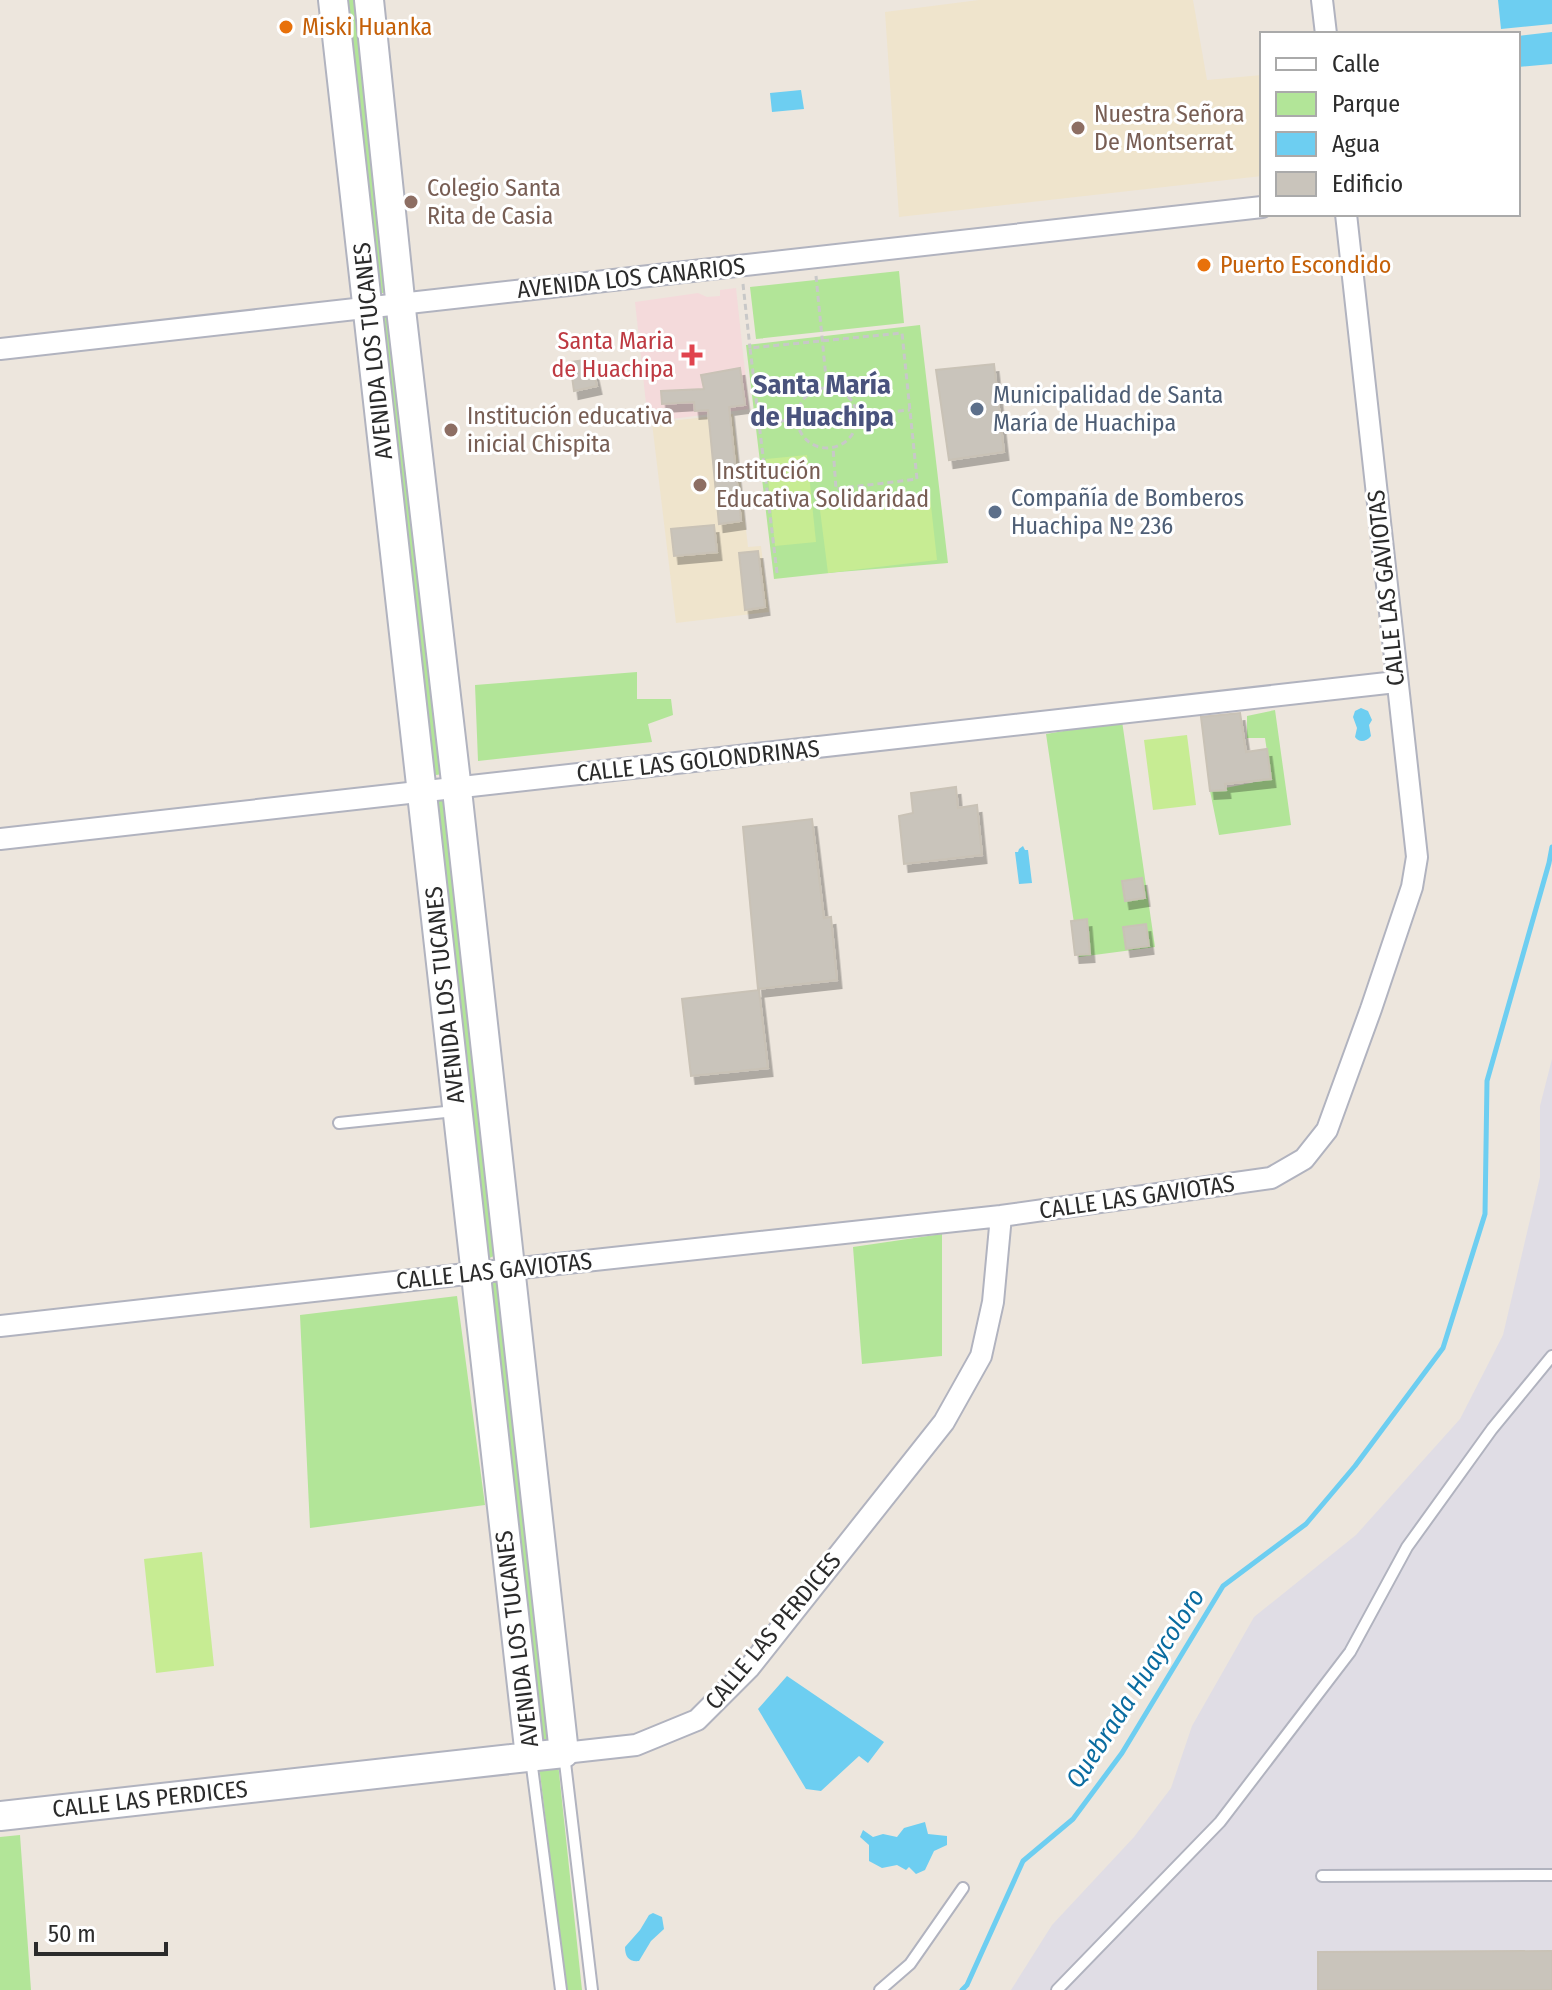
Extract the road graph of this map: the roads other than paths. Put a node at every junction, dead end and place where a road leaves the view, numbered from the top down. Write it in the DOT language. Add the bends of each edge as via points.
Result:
graph roads {
  1 [pos="333,0"];
  2 [pos="369,0"];
  3 [pos="1322,0"];
  4 [pos="1326,32"];
  5 [pos="1260,207"];
  6 [pos="1346,216"];
  7 [pos="401,304"];
  8 [pos="368,309"];
  9 [pos="0,349"];
  10 [pos="1396,682"];
  11 [pos="457,788"];
  12 [pos="422,792"];
  13 [pos="0,839"];
  14 [pos="457,1111"];
  15 [pos="339,1123"];
  16 [pos="1001,1216"];
  17 [pos="510,1269"];
  18 [pos="475,1273"];
  19 [pos="0,1326"];
  20 [pos="1552,1356"];
  21 [pos="564,1753"];
  22 [pos="530,1757"];
  23 [pos="0,1816"];
  24 [pos="1552,1875"];
  25 [pos="1322,1876"];
  26 [pos="963,1888"];
  27 [pos="561,1990"];
  28 [pos="592,1990"];
  29 [pos="880,1990"];
  30 [pos="1057,1990"];
  1 -- 8 [label="street, AVENIDA LOS TUCANES"];
  2 -- 7 [label="street, AVENIDA LOS TUCANES"];
  3 -- 4 [label="street"];
  5 -- 7 [label="street, AVENIDA LOS CANARIOS"];
  6 -- 10 [label="street, CALLE LAS GAVIOTAS"];
  7 -- 8 [label="street, AVENIDA LOS CANARIOS"];
  7 -- 11 [label="street, AVENIDA LOS TUCANES"];
  8 -- 9 [label="street, AVENIDA LOS CANARIOS"];
  8 -- 12 [label="street, AVENIDA LOS TUCANES"];
  10 -- 11 [label="street, CALLE LAS GOLONDRINAS"];
  10 -- 16 [label="street, CALLE LAS GAVIOTAS" via="1417,857 1412,887 1327,1130 1304,1159 1271,1178"];
  11 -- 12 [label="street, CALLE LAS GOLONDRINAS"];
  11 -- 17 [label="street, AVENIDA LOS TUCANES"];
  12 -- 13 [label="street, CALLE LAS GOLONDRINAS"];
  12 -- 14 [label="street, AVENIDA LOS TUCANES"];
  14 -- 15 [label="lane"];
  14 -- 18 [label="street, AVENIDA LOS TUCANES"];
  16 -- 17 [label="street, CALLE LAS GAVIOTAS"];
  16 -- 21 [label="street, CALLE LAS PERDICES" via="993,1302 981,1356 944,1422 749,1668 697,1720 636,1745"];
  17 -- 18 [label="street, CALLE LAS GAVIOTAS"];
  17 -- 21 [label="street, AVENIDA LOS TUCANES"];
  18 -- 19 [label="street, CALLE LAS GAVIOTAS"];
  18 -- 22 [label="street, AVENIDA LOS TUCANES"];
  20 -- 30 [label="lane" via="1407,1547 1350,1652 1220,1822"];
  21 -- 22 [label="street, CALLE LAS PERDICES"];
  21 -- 28 [label="lane, AVENIDA LOS TUCANES"];
  22 -- 23 [label="street, CALLE LAS PERDICES"];
  22 -- 27 [label="lane, AVENIDA LOS TUCANES"];
  24 -- 25 [label="lane"];
  26 -- 29 [label="lane" via="910,1964"];
}
